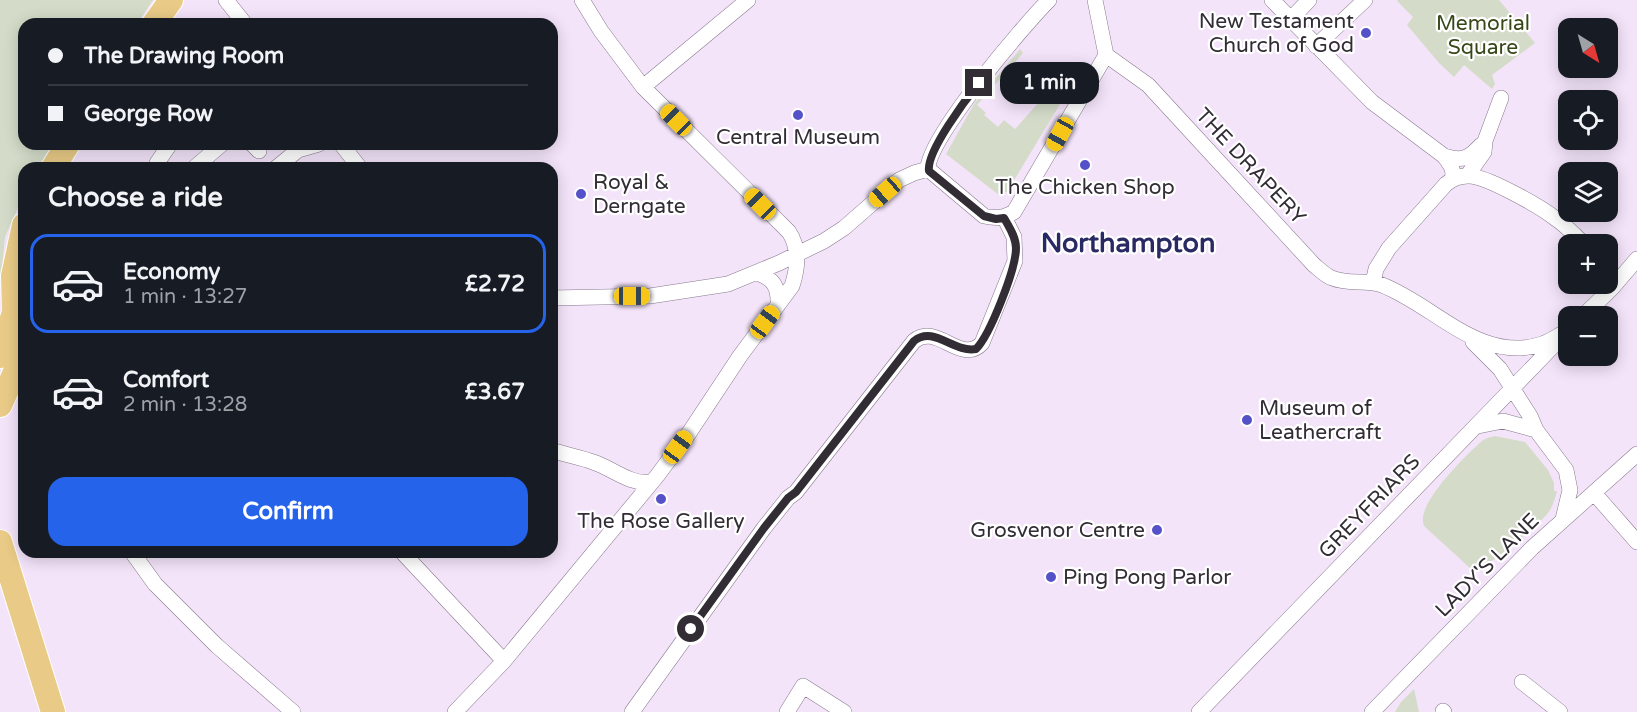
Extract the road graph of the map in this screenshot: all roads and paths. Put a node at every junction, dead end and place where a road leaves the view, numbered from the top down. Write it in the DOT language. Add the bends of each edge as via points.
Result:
graph roads {
  1 [pos="171,0"];
  2 [pos="226,0"];
  3 [pos="582,0"];
  4 [pos="748,0"];
  5 [pos="1049,0"];
  6 [pos="1095,0"];
  7 [pos="1272,0"];
  8 [pos="1309,0"];
  9 [pos="1365,0"];
  10 [pos="158,18"];
  11 [pos="241,18"];
  12 [pos="1290,20"];
  13 [pos="1316,46"];
  14 [pos="1106,56"];
  15 [pos="643,87"];
  16 [pos="1501,98"];
  17 [pos="1485,141"];
  18 [pos="215,150"];
  19 [pos="298,150"];
  20 [pos="346,150"];
  21 [pos="1444,156"];
  22 [pos="201,162"];
  23 [pos="283,162"];
  24 [pos="355,162"];
  25 [pos="928,170"];
  26 [pos="1460,177"];
  27 [pos="1004,218"];
  28 [pos="1573,234"];
  29 [pos="18,253"];
  30 [pos="797,254"];
  31 [pos="1634,265"];
  32 [pos="757,273"];
  33 [pos="1618,282"];
  34 [pos="1373,283"];
  35 [pos="1606,294"];
  36 [pos="558,298"];
  37 [pos="778,304"];
  38 [pos="1593,306"];
  39 [pos="14,326"];
  40 [pos="1466,335"];
  41 [pos="1558,336"];
  42 [pos="1558,341"];
  43 [pos="0,356"];
  44 [pos="18,356"];
  45 [pos="18,366"];
  46 [pos="1512,389"];
  47 [pos="8,396"];
  48 [pos="1478,426"];
  49 [pos="1536,430"];
  50 [pos="558,452"];
  51 [pos="1637,454"];
  52 [pos="650,482"];
  53 [pos="1594,493"];
  54 [pos="1563,519"];
  55 [pos="0,542"];
  56 [pos="1637,542"];
  57 [pos="136,558"];
  58 [pos="408,558"];
  59 [pos="504,661"];
  60 [pos="1522,682"];
  61 [pos="53,712"];
  62 [pos="293,712"];
  63 [pos="455,712"];
  64 [pos="632,712"];
  65 [pos="787,712"];
  66 [pos="844,712"];
  67 [pos="1199,712"];
  68 [pos="1372,712"];
  69 [pos="1560,712"];
  1 -- 10 [label="main road"];
  2 -- 11 [label="street"];
  3 -- 15 [label="street"];
  4 -- 15 [label="street"];
  5 -- 25 [label="street" via="966,99 934,150"];
  6 -- 14 [label="street"];
  7 -- 12 [label="street"];
  8 -- 12 [label="street"];
  9 -- 13 [label="street"];
  12 -- 13 [label="street"];
  13 -- 21 [label="street" via="1372,102"];
  14 -- 27 [label="street" via="1027,193 1014,212"];
  14 -- 34 [label="street, THE DRAPERY" via="1148,85 1314,265 1331,278"];
  15 -- 30 [label="street" via="789,232"];
  16 -- 17 [label="street"];
  17 -- 21 [label="street" via="1470,157"];
  17 -- 26 [label="street" via="1484,152"];
  18 -- 22 [label="street"];
  19 -- 23 [label="street"];
  20 -- 24 [label="street"];
  21 -- 26 [label="street"];
  25 -- 27 [label="street" via="984,216"];
  25 -- 30 [label="street" via="899,180 844,228"];
  26 -- 28 [label="street" via="1480,177 1491,182 1555,217"];
  26 -- 34 [label="street" via="1389,248 1376,269"];
  27 -- 64 [label="street" via="1014,237 1015,261 986,338 976,349 962,350 935,336 921,335 914,341 764,528"];
  29 -- 39 [label="main road" via="13,276"];
  30 -- 32 [label="street"];
  30 -- 37 [label="street" via="792,286"];
  31 -- 33 [label="street"];
  32 -- 36 [label="street" via="728,284 650,296"];
  32 -- 37 [label="street" via="775,283"];
  34 -- 40 [label="street, THE DRAPERY" via="1413,300"];
  35 -- 38 [label="street"];
  37 -- 52 [label="street" via="689,433"];
  39 -- 43 [label="main road"];
  39 -- 44 [label="main road"];
  40 -- 41 [label="street" via="1495,346 1527,348"];
  40 -- 46 [label="street" via="1500,369"];
  42 -- 46 [label="street, GREYFRIARS"];
  45 -- 47 [label="main road"];
  46 -- 48 [label="street, GREYFRIARS"];
  46 -- 49 [label="street"];
  48 -- 49 [label="street" via="1503,421"];
  48 -- 67 [label="street, GREYFRIARS"];
  49 -- 54 [label="street" via="1568,475 1570,490"];
  50 -- 52 [label="street" via="596,462 633,480"];
  51 -- 53 [label="street, LADY'S LANE"];
  52 -- 59 [label="street"];
  53 -- 54 [label="street, LADY'S LANE"];
  53 -- 56 [label="street"];
  54 -- 68 [label="street, LADY'S LANE"];
  55 -- 61 [label="main road"];
  57 -- 62 [label="street" via="155,584 217,646"];
  58 -- 59 [label="street"];
  59 -- 63 [label="street"];
  60 -- 69 [label="street"];
  65 -- 66 [label="street" via="803,687"];
}
